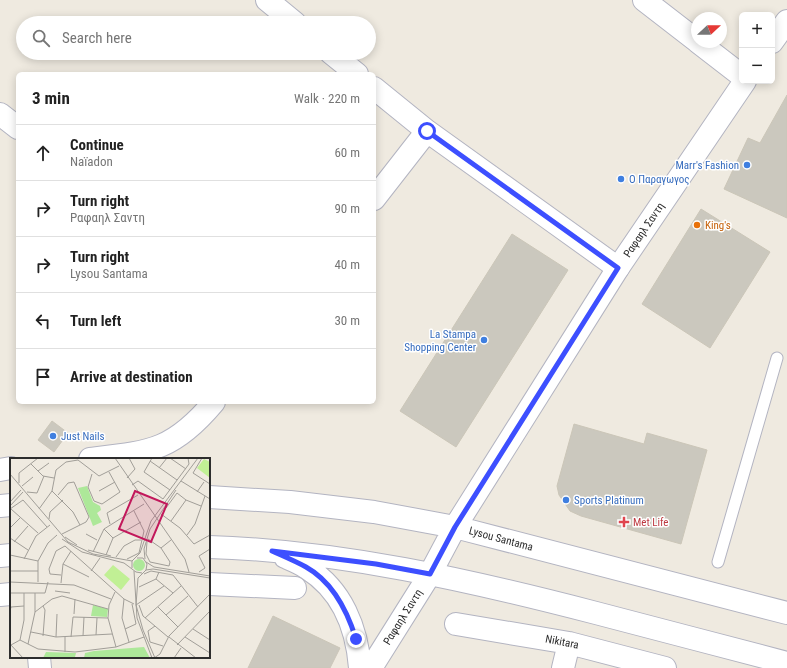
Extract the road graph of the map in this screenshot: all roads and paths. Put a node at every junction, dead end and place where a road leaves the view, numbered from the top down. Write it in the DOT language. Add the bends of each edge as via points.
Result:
graph roads {
  1 [pos="267,0"];
  2 [pos="644,0"];
  3 [pos="286,16"];
  4 [pos="787,21"];
  5 [pos="691,36"];
  6 [pos="775,38"];
  7 [pos="707,48"];
  8 [pos="340,60"];
  9 [pos="355,72"];
  10 [pos="739,74"];
  11 [pos="743,84"];
  12 [pos="376,90"];
  13 [pos="0,114"];
  14 [pos="16,126"];
  15 [pos="427,131"];
  16 [pos="376,196"];
  17 [pos="618,268"];
  18 [pos="777,358"];
  19 [pos="212,404"];
  20 [pos="99,458"];
  21 [pos="10,468"];
  22 [pos="0,470"];
  23 [pos="210,497"];
  24 [pos="10,505"];
  25 [pos="0,506"];
  26 [pos="455,527"];
  27 [pos="210,547"];
  28 [pos="272,551"];
  29 [pos="10,555"];
  30 [pos="0,556"];
  31 [pos="718,562"];
  32 [pos="430,574"];
  33 [pos="210,584"];
  34 [pos="295,588"];
  35 [pos="10,594"];
  36 [pos="0,596"];
  37 [pos="787,613"];
  38 [pos="456,624"];
  39 [pos="569,643"];
  40 [pos="39,658"];
  41 [pos="787,663"];
  42 [pos="40,668"];
  43 [pos="360,668"];
  44 [pos="370,668"];
  45 [pos="563,668"];
  46 [pos="665,668"];
  1 -- 3 [label="street"];
  2 -- 5 [label="street"];
  4 -- 6 [label="street"];
  7 -- 10 [label="street"];
  8 -- 9 [label="street"];
  11 -- 17 [label="street, Ραφαηλ Σαντη"];
  12 -- 15 [label="street"];
  13 -- 14 [label="street"];
  15 -- 16 [label="street"];
  15 -- 17 [label="street"];
  17 -- 26 [label="street, Ραφαηλ Σαντη"];
  18 -- 31 [label="lane"];
  19 -- 20 [label="street" via="179,437 165,445 135,454"];
  21 -- 22 [label="street"];
  23 -- 26 [label="street, Lysou Santama" via="290,502 374,512"];
  24 -- 25 [label="street"];
  26 -- 32 [label="street, Ραφαηλ Σαντη"];
  26 -- 37 [label="street, Lysou Santama"];
  27 -- 28 [label="street"];
  28 -- 32 [label="street" via="376,564"];
  28 -- 43 [label="street" via="307,568 335,593 351,623"];
  29 -- 30 [label="street"];
  32 -- 41 [label="street" via="513,592"];
  32 -- 44 [label="street, Ραφαηλ Σαντη"];
  33 -- 34 [label="street"];
  35 -- 36 [label="street"];
  38 -- 39 [label="street, Nikitara"];
  39 -- 45 [label="street"];
  39 -- 46 [label="street, Nikitara"];
  40 -- 42 [label="street"];
}
